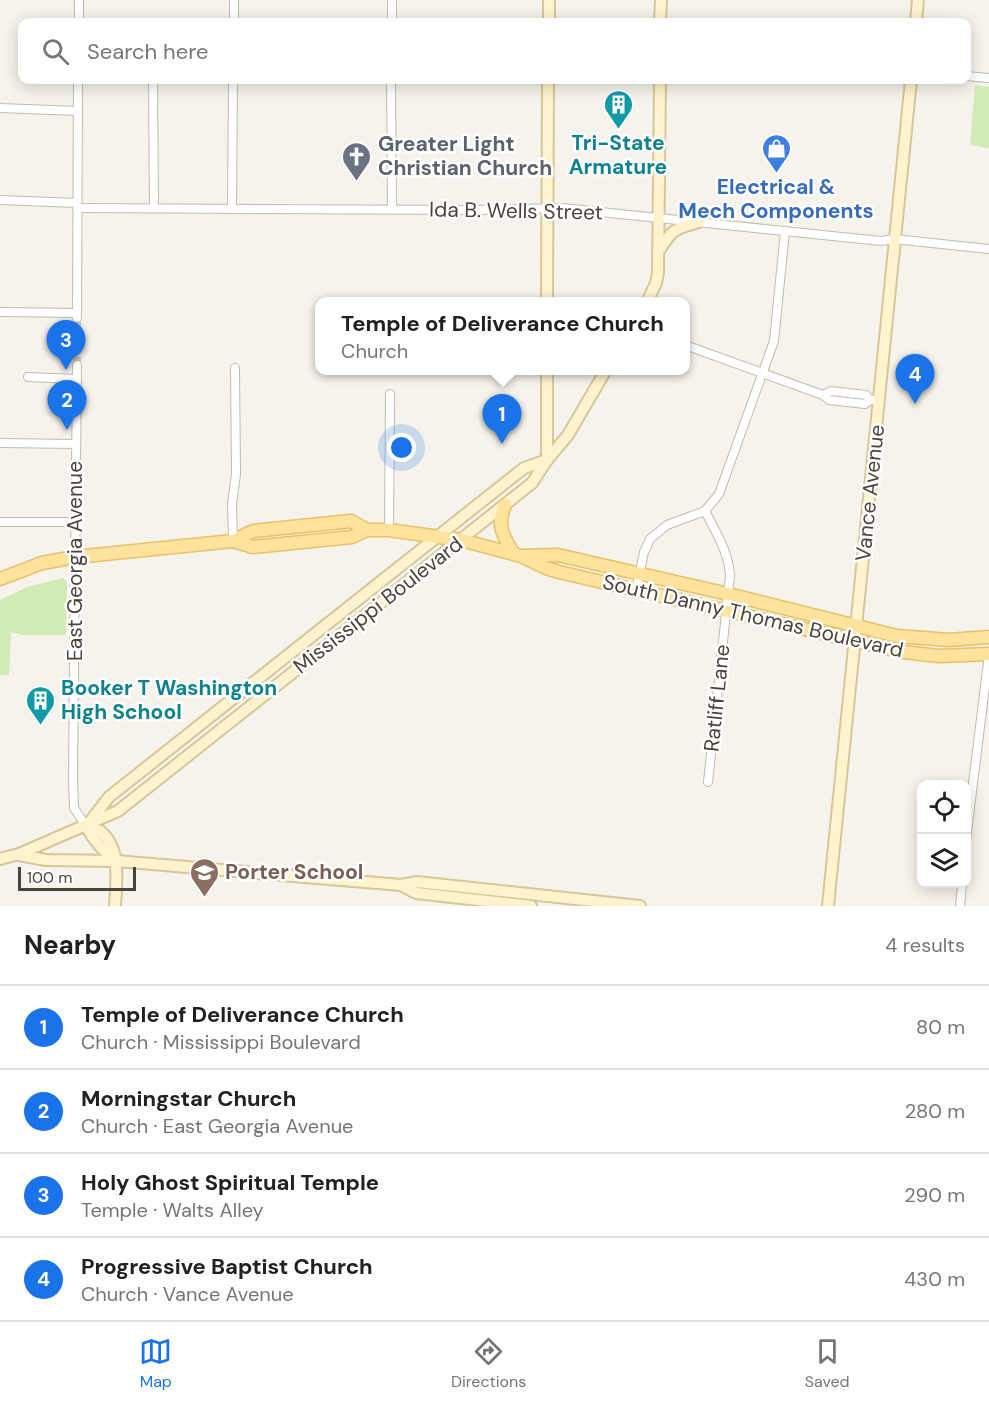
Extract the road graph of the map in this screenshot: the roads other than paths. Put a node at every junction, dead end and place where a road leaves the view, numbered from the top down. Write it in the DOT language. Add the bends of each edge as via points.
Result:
graph roads {
  1 [pos="79,0"];
  2 [pos="234,0"];
  3 [pos="392,0"];
  4 [pos="549,0"];
  5 [pos="661,0"];
  6 [pos="918,0"];
  7 [pos="79,18"];
  8 [pos="234,18"];
  9 [pos="392,18"];
  10 [pos="549,18"];
  11 [pos="660,18"];
  12 [pos="916,18"];
  13 [pos="971,76"];
  14 [pos="989,78"];
  15 [pos="78,84"];
  16 [pos="153,84"];
  17 [pos="233,84"];
  18 [pos="391,84"];
  19 [pos="548,84"];
  20 [pos="660,84"];
  21 [pos="911,84"];
  22 [pos="0,108"];
  23 [pos="77,111"];
  24 [pos="0,200"];
  25 [pos="77,205"];
  26 [pos="232,207"];
  27 [pos="154,208"];
  28 [pos="547,208"];
  29 [pos="392,209"];
  30 [pos="658,217"];
  31 [pos="699,222"];
  32 [pos="785,231"];
  33 [pos="894,239"];
  34 [pos="989,249"];
  35 [pos="658,252"];
  36 [pos="547,297"];
  37 [pos="649,297"];
  38 [pos="0,312"];
  39 [pos="690,347"];
  40 [pos="77,365"];
  41 [pos="235,368"];
  42 [pos="764,374"];
  43 [pos="547,375"];
  44 [pos="603,375"];
  45 [pos="28,377"];
  46 [pos="77,379"];
  47 [pos="390,394"];
  48 [pos="875,400"];
  49 [pos="0,443"];
  50 [pos="76,444"];
  51 [pos="546,460"];
  52 [pos="505,505"];
  53 [pos="705,511"];
  54 [pos="0,522"];
  55 [pos="75,522"];
  56 [pos="389,530"];
  57 [pos="437,536"];
  58 [pos="461,540"];
  59 [pos="233,541"];
  60 [pos="518,555"];
  61 [pos="75,557"];
  62 [pos="639,575"];
  63 [pos="0,579"];
  64 [pos="636,590"];
  65 [pos="728,594"];
  66 [pos="344,610"];
  67 [pos="726,611"];
  68 [pos="356,624"];
  69 [pos="857,627"];
  70 [pos="989,637"];
  71 [pos="855,642"];
  72 [pos="988,655"];
  73 [pos="228,703"];
  74 [pos="238,716"];
  75 [pos="708,782"];
  76 [pos="86,826"];
  77 [pos="967,834"];
  78 [pos="19,855"];
  79 [pos="0,859"];
  80 [pos="116,861"];
  81 [pos="401,885"];
  82 [pos="480,888"];
  83 [pos="962,888"];
  84 [pos="478,903"];
  85 [pos="115,906"];
  86 [pos="531,906"];
  87 [pos="640,906"];
  88 [pos="828,906"];
  89 [pos="960,906"];
  1 -- 7 [label="street"];
  2 -- 8 [label="street"];
  3 -- 9 [label="street"];
  4 -- 10 [label="street"];
  5 -- 11 [label="street"];
  6 -- 12 [label="street"];
  13 -- 14 [label="street"];
  15 -- 23 [label="street"];
  16 -- 27 [label="street"];
  17 -- 26 [label="street"];
  18 -- 29 [label="street"];
  19 -- 28 [label="street"];
  20 -- 30 [label="street"];
  21 -- 33 [label="street, Vance Avenue"];
  22 -- 23 [label="street"];
  23 -- 25 [label="street"];
  24 -- 25 [label="street, Ida B. Wells Street"];
  25 -- 27 [label="street, Ida B. Wells Street"];
  25 -- 38 [label="street" via="77,315"];
  26 -- 27 [label="street, Ida B. Wells Street"];
  26 -- 29 [label="street, Ida B. Wells Street"];
  28 -- 29 [label="street, Ida B. Wells Street"];
  28 -- 30 [label="street, Ida B. Wells Street"];
  28 -- 36 [label="street"];
  30 -- 31 [label="street, Ida B. Wells Street"];
  30 -- 35 [label="street"];
  31 -- 32 [label="street, Ida B. Wells Street"];
  31 -- 35 [label="street" via="670,232"];
  32 -- 33 [label="street, Ida B. Wells Street"];
  32 -- 42 [label="street" via="777,323"];
  33 -- 34 [label="street, Ida B. Wells Street"];
  33 -- 48 [label="street, Vance Avenue"];
  35 -- 37 [label="street" via="656,283"];
  39 -- 42 [label="street"];
  40 -- 46 [label="street, East Georgia Avenue"];
  41 -- 59 [label="street"];
  42 -- 48 [label="street" via="823,395 831,391 866,395"];
  42 -- 53 [label="street" via="719,494"];
  43 -- 51 [label="street"];
  44 -- 51 [label="street, Mississippi Boulevard" via="568,435"];
  45 -- 46 [label="street"];
  46 -- 50 [label="street, East Georgia Avenue"];
  47 -- 56 [label="street"];
  48 -- 69 [label="street, Vance Avenue"];
  49 -- 50 [label="street"];
  50 -- 55 [label="street, East Georgia Avenue"];
  51 -- 52 [label="street, Mississippi Boulevard" via="532,483"];
  51 -- 57 [label="street, Mississippi Boulevard" via="524,468"];
  52 -- 58 [label="street, Mississippi Boulevard"];
  52 -- 60 [label="main road" via="500,516 504,538"];
  53 -- 62 [label="street" via="657,531 644,552"];
  53 -- 65 [label="street, Ratliff Lane" via="730,564"];
  54 -- 55 [label="street"];
  55 -- 61 [label="street, East Georgia Avenue"];
  56 -- 57 [label="main road, South Danny Thomas Boulevard"];
  56 -- 59 [label="main road, South Danny Thomas Boulevard" via="253,547"];
  57 -- 58 [label="main road, South Danny Thomas Boulevard"];
  57 -- 66 [label="street, Mississippi Boulevard"];
  58 -- 60 [label="main road, South Danny Thomas Boulevard"];
  58 -- 68 [label="street, Mississippi Boulevard"];
  59 -- 61 [label="main road, South Danny Thomas Boulevard"];
  60 -- 62 [label="main road, South Danny Thomas Boulevard" via="558,555"];
  60 -- 64 [label="main road, South Danny Thomas Boulevard" via="546,568"];
  61 -- 63 [label="main road, South Danny Thomas Boulevard" via="42,563"];
  61 -- 76 [label="street, East Georgia Avenue" via="74,808"];
  62 -- 64 [label="street"];
  62 -- 65 [label="main road, South Danny Thomas Boulevard"];
  64 -- 67 [label="main road, South Danny Thomas Boulevard"];
  65 -- 67 [label="street, Ratliff Lane"];
  65 -- 69 [label="main road, South Danny Thomas Boulevard"];
  66 -- 68 [label="street"];
  66 -- 73 [label="street, Mississippi Boulevard"];
  67 -- 71 [label="main road, South Danny Thomas Boulevard"];
  67 -- 75 [label="street, Ratliff Lane"];
  68 -- 74 [label="street, Mississippi Boulevard"];
  69 -- 70 [label="main road, South Danny Thomas Boulevard" via="922,639"];
  69 -- 71 [label="street, Vance Avenue"];
  71 -- 72 [label="main road, South Danny Thomas Boulevard" via="921,655"];
  71 -- 88 [label="street, Vance Avenue"];
  72 -- 77 [label="street"];
  73 -- 74 [label="street"];
  73 -- 76 [label="street, Mississippi Boulevard" via="109,797"];
  74 -- 76 [label="street, Mississippi Boulevard" via="118,811"];
  76 -- 78 [label="street, Mississippi Boulevard"];
  76 -- 80 [label="street, East Georgia Avenue" via="100,832"];
  78 -- 79 [label="street, Mississippi Boulevard"];
  78 -- 80 [label="street" via="45,860"];
  80 -- 81 [label="street"];
  80 -- 85 [label="street, East Georgia Avenue"];
  81 -- 82 [label="street" via="417,882"];
  81 -- 84 [label="street" via="416,893"];
  82 -- 84 [label="street"];
  82 -- 87 [label="street"];
  83 -- 89 [label="street"];
  84 -- 86 [label="street"];
}
